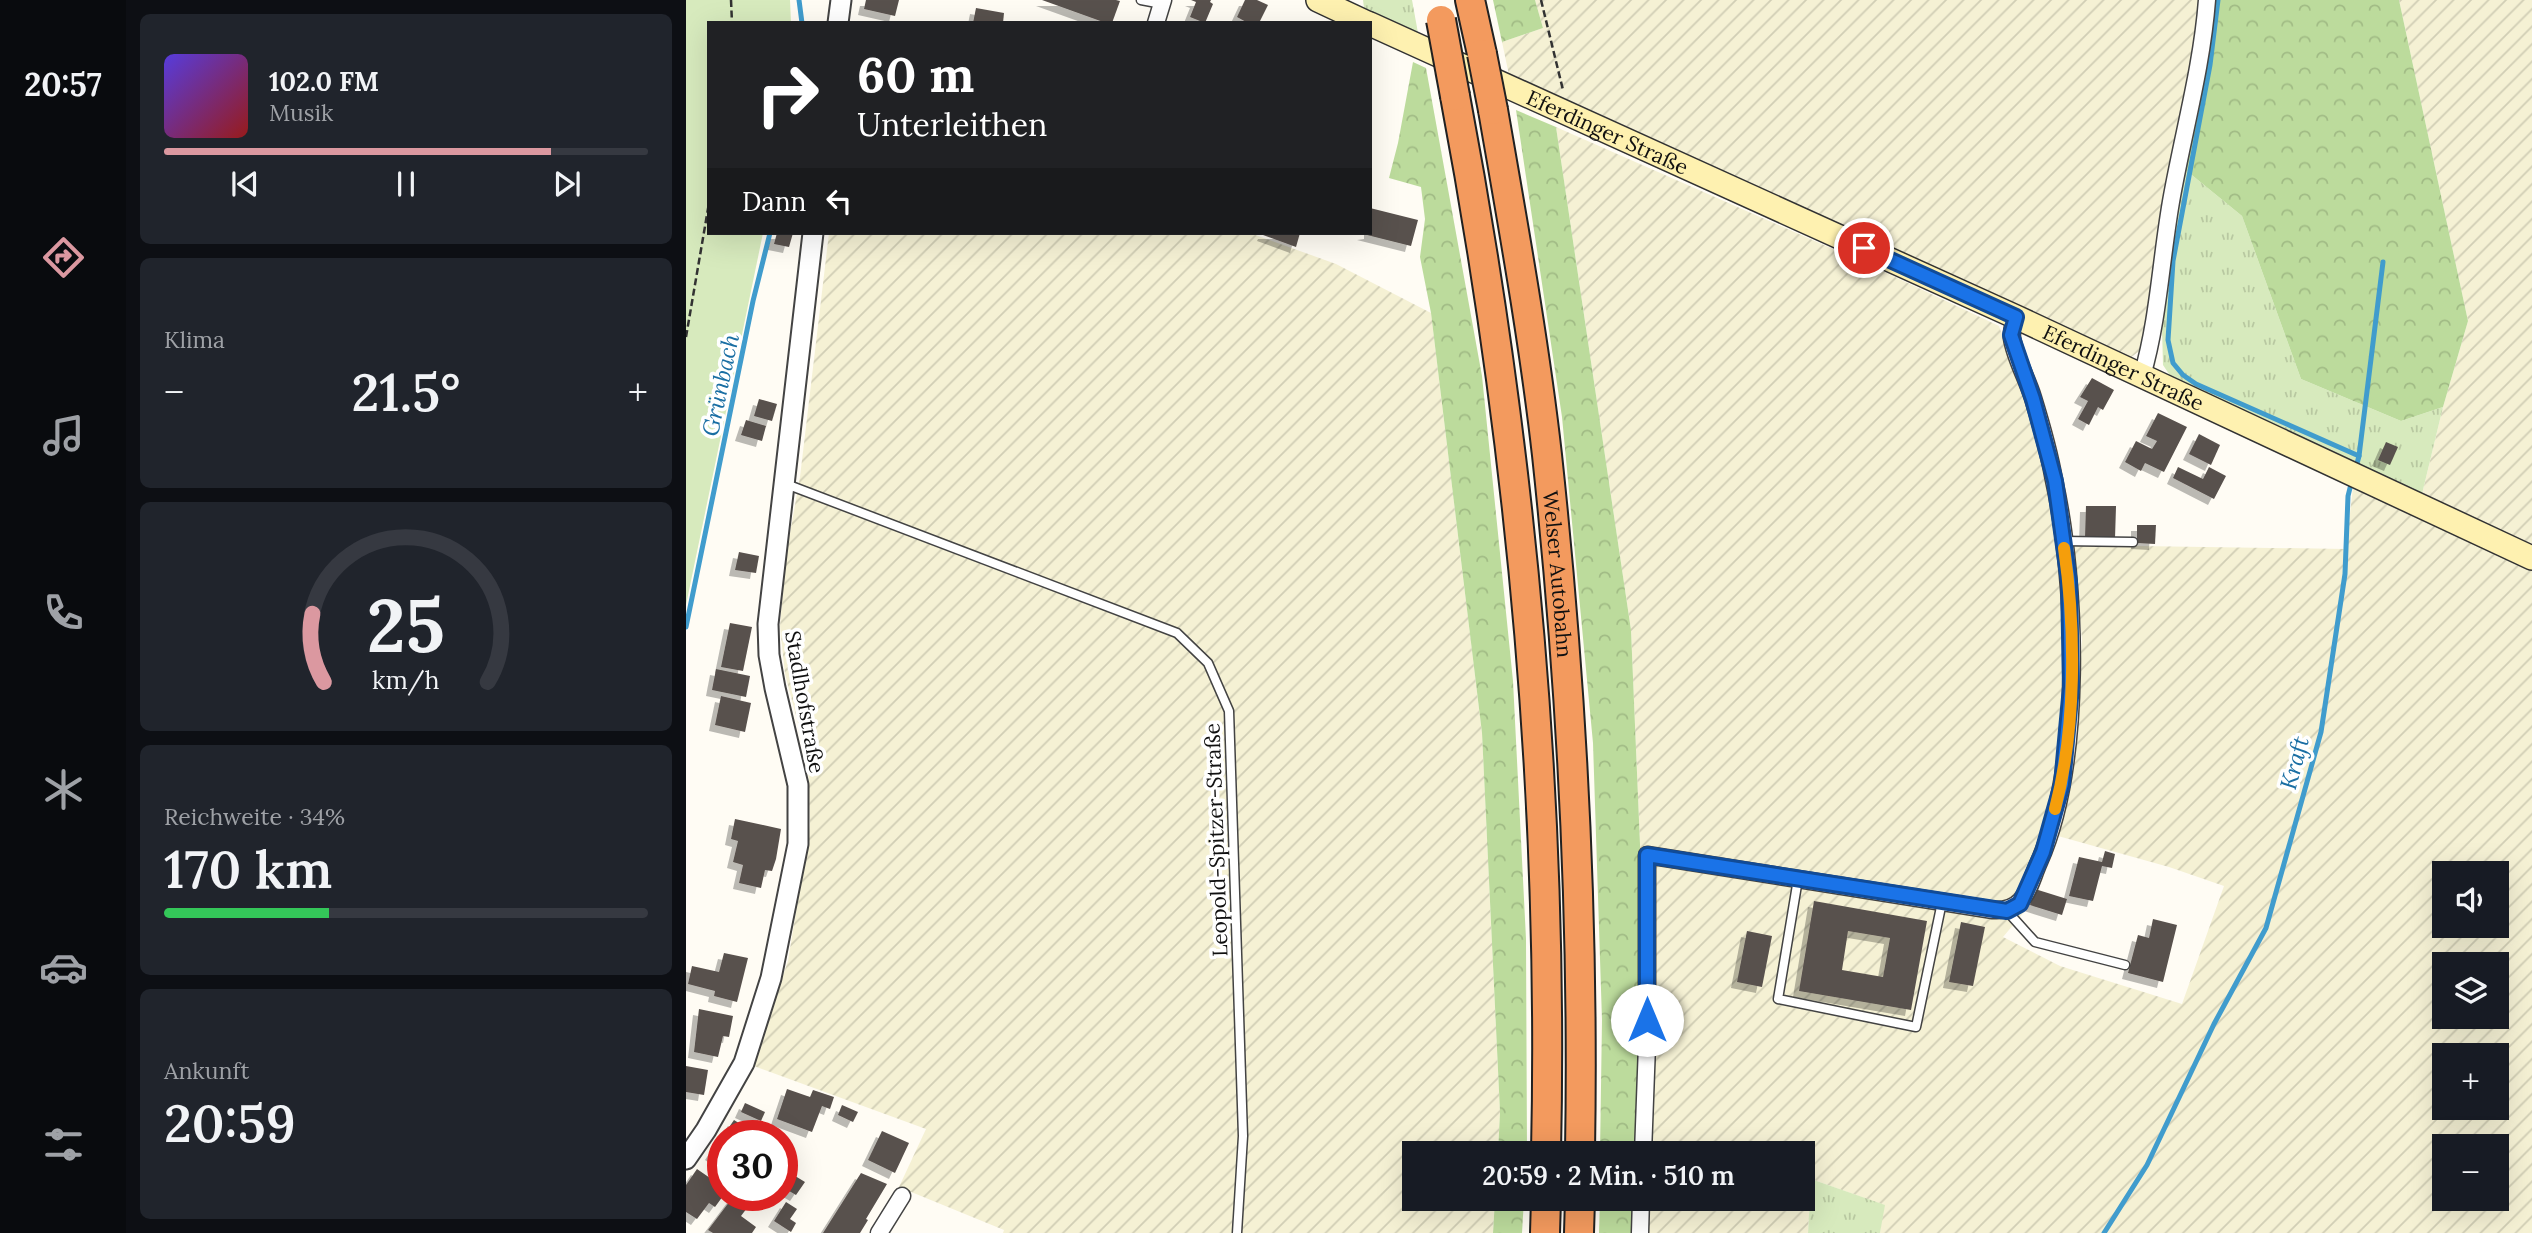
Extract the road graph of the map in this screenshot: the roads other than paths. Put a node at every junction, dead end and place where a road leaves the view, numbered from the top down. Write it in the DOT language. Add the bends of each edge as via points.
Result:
graph roads {
  1 [pos="841,0"];
  2 [pos="1141,0"];
  3 [pos="1318,0"];
  4 [pos="1470,0"];
  5 [pos="2207,0"];
  6 [pos="1163,2"];
  7 [pos="1438,10"];
  8 [pos="839,21"];
  9 [pos="1157,21"];
  10 [pos="1364,21"];
  11 [pos="1372,25"];
  12 [pos="813,235"];
  13 [pos="2016,317"];
  14 [pos="2142,376"];
  15 [pos="783,483"];
  16 [pos="2063,541"];
  17 [pos="2133,542"];
  18 [pos="2532,558"];
  19 [pos="1798,878"];
  20 [pos="1942,902"];
  21 [pos="2007,911"];
  22 [pos="2125,965"];
  23 [pos="1546,1141"];
  24 [pos="1580,1141"];
  25 [pos="1643,1141"];
  26 [pos="686,1159"];
  27 [pos="902,1196"];
  28 [pos="1546,1211"];
  29 [pos="1580,1211"];
  30 [pos="1641,1211"];
  31 [pos="879,1233"];
  32 [pos="1237,1233"];
  33 [pos="1545,1233"];
  34 [pos="1579,1233"];
  35 [pos="1640,1233"];
  1 -- 8 [label="street"];
  2 -- 6 [label="lane"];
  3 -- 10 [label="main road, Eferdinger Straße"];
  4 -- 24 [label="highway, Welser Autobahn, bridge" via="1523,283 1562,607 1581,955"];
  5 -- 14 [label="street" via="2204,38"];
  6 -- 9 [label="street"];
  7 -- 23 [label="highway, Welser Autobahn, bridge" via="1481,232 1520,524 1547,953"];
  11 -- 13 [label="main road, Eferdinger Straße"];
  12 -- 15 [label="street, Stadlhofstraße"];
  13 -- 14 [label="main road, Eferdinger Straße"];
  13 -- 16 [label="street" via="2011,335 2052,469"];
  14 -- 18 [label="main road, Eferdinger Straße"];
  15 -- 26 [label="street, Stadlhofstraße" via="768,624 771,666 798,785 798,844 771,978 744,1063"];
  15 -- 32 [label="lane, Leopold-Spitzer-Straße" via="1177,633 1208,663 1229,711 1243,1136"];
  16 -- 17 [label="lane"];
  16 -- 21 [label="street" via="2069,582 2071,687 2062,784 2043,852 2020,904"];
  19 -- 20 [label="street"];
  19 -- 20 [label="lane" via="1778,999 1916,1027"];
  19 -- 25 [label="street" via="1647,855"];
  20 -- 21 [label="street"];
  21 -- 22 [label="lane" via="2035,942"];
  27 -- 31 [label="street"];
  28 -- 33 [label="highway"];
  29 -- 34 [label="highway"];
  30 -- 35 [label="street"];
}
